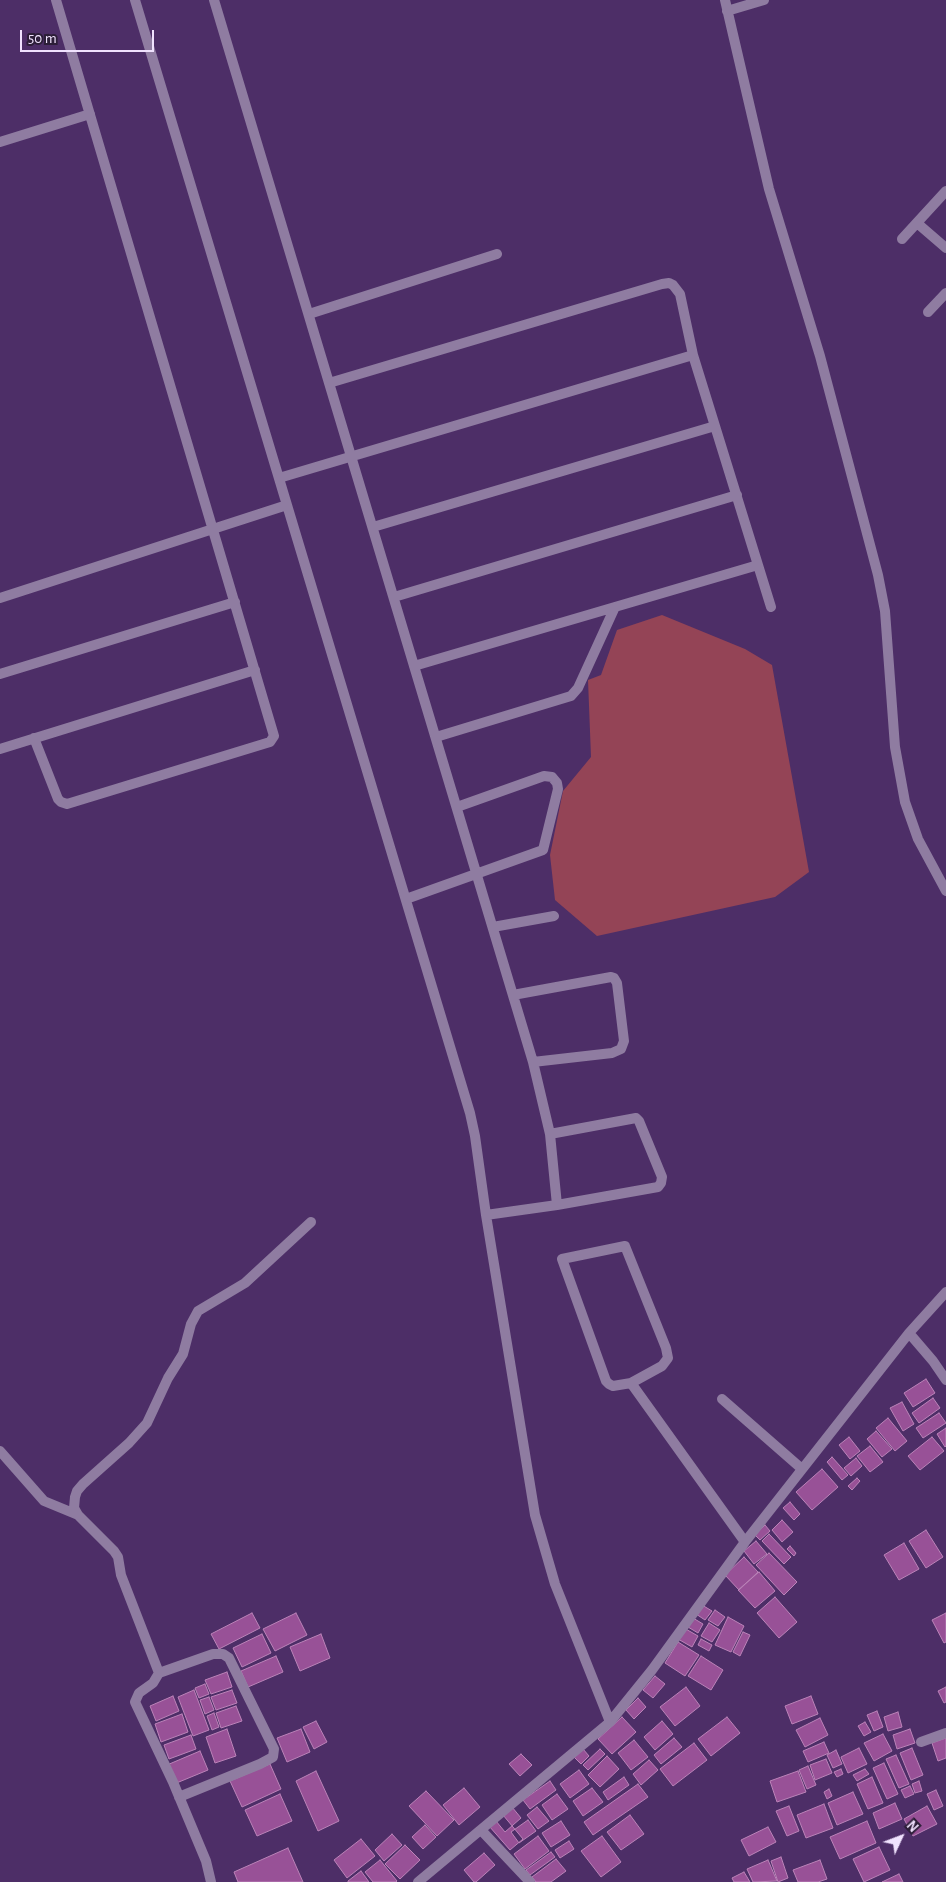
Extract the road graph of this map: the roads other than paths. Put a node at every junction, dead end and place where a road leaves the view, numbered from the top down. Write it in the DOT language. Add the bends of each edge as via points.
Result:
graph roads {
  1 [pos="56,0"];
  2 [pos="135,0"];
  3 [pos="214,0"];
  4 [pos="725,0"];
  5 [pos="764,0"];
  6 [pos="727,12"];
  7 [pos="90,114"];
  8 [pos="0,142"];
  9 [pos="946,191"];
  10 [pos="917,223"];
  11 [pos="902,239"];
  12 [pos="946,248"];
  13 [pos="497,254"];
  14 [pos="946,293"];
  15 [pos="928,312"];
  16 [pos="309,314"];
  17 [pos="693,356"];
  18 [pos="330,383"];
  19 [pos="716,426"];
  20 [pos="352,457"];
  21 [pos="279,478"];
  22 [pos="737,495"];
  23 [pos="287,505"];
  24 [pos="373,527"];
  25 [pos="213,529"];
  26 [pos="758,565"];
  27 [pos="394,597"];
  28 [pos="0,598"];
  29 [pos="235,602"];
  30 [pos="615,607"];
  31 [pos="772,607"];
  32 [pos="414,666"];
  33 [pos="255,670"];
  34 [pos="0,674"];
  35 [pos="436,737"];
  36 [pos="34,738"];
  37 [pos="0,748"];
  38 [pos="457,806"];
  39 [pos="477,874"];
  40 [pos="946,891"];
  41 [pos="406,899"];
  42 [pos="554,916"];
  43 [pos="493,927"];
  44 [pos="513,995"];
  45 [pos="533,1062"];
  46 [pos="550,1134"];
  47 [pos="557,1206"];
  48 [pos="486,1216"];
  49 [pos="311,1222"];
  50 [pos="946,1292"];
  51 [pos="909,1334"];
  52 [pos="946,1380"];
  53 [pos="631,1383"];
  54 [pos="722,1399"];
  55 [pos="0,1451"];
  56 [pos="802,1469"];
  57 [pos="78,1516"];
  58 [pos="745,1542"];
  59 [pos="159,1673"];
  60 [pos="610,1722"];
  61 [pos="946,1733"];
  62 [pos="921,1742"];
  63 [pos="179,1797"];
  64 [pos="481,1830"];
  65 [pos="211,1882"];
  66 [pos="418,1882"];
  67 [pos="530,1882"];
  1 -- 7 [label="street"];
  2 -- 21 [label="street"];
  3 -- 16 [label="street"];
  4 -- 6 [label="street"];
  5 -- 6 [label="street"];
  6 -- 40 [label="street" via="769,189 820,356 878,575 885,611 896,747 905,802 918,839"];
  7 -- 8 [label="street"];
  7 -- 25 [label="street"];
  9 -- 10 [label="street"];
  10 -- 11 [label="street"];
  10 -- 12 [label="street"];
  13 -- 16 [label="street"];
  14 -- 15 [label="street"];
  16 -- 18 [label="street"];
  17 -- 18 [label="street" via="680,294 668,283"];
  17 -- 19 [label="street"];
  17 -- 20 [label="street"];
  18 -- 20 [label="street"];
  19 -- 22 [label="street"];
  19 -- 24 [label="street"];
  20 -- 21 [label="street"];
  20 -- 24 [label="street"];
  21 -- 23 [label="street"];
  22 -- 26 [label="street"];
  22 -- 27 [label="street"];
  23 -- 25 [label="street"];
  23 -- 41 [label="street"];
  24 -- 27 [label="street"];
  25 -- 28 [label="street"];
  25 -- 29 [label="street"];
  26 -- 30 [label="street"];
  26 -- 31 [label="street"];
  27 -- 32 [label="street"];
  29 -- 33 [label="street"];
  29 -- 34 [label="street"];
  30 -- 32 [label="street"];
  30 -- 35 [label="street" via="578,688 566,700"];
  32 -- 35 [label="street"];
  33 -- 36 [label="street"];
  33 -- 36 [label="street" via="274,734 272,741 77,801 64,804 58,799"];
  35 -- 38 [label="street"];
  36 -- 37 [label="street"];
  38 -- 39 [label="street"];
  38 -- 39 [label="street" via="544,776 552,776 557,783 543,850"];
  39 -- 41 [label="street"];
  39 -- 43 [label="street"];
  41 -- 48 [label="street" via="476,1136"];
  42 -- 43 [label="street"];
  43 -- 44 [label="street"];
  44 -- 45 [label="street"];
  44 -- 45 [label="street" via="611,977 617,983 624,1041 621,1049 612,1053"];
  45 -- 46 [label="street"];
  46 -- 47 [label="street"];
  46 -- 47 [label="street" via="636,1118 662,1177 658,1186"];
  47 -- 48 [label="street"];
  48 -- 60 [label="street" via="535,1515 555,1584"];
  49 -- 57 [label="street" via="245,1283 198,1311 183,1354 147,1423 77,1491 74,1508"];
  50 -- 51 [label="street"];
  51 -- 52 [label="street"];
  51 -- 56 [label="street"];
  53 -- 53 [label="street" via="662,1366 668,1358 626,1246 562,1259 606,1381 613,1386"];
  53 -- 58 [label="street"];
  54 -- 56 [label="street"];
  55 -- 57 [label="street" via="44,1500"];
  56 -- 58 [label="street"];
  57 -- 59 [label="street" via="118,1557 121,1575"];
  58 -- 60 [label="street"];
  59 -- 63 [label="street" via="153,1683 139,1693 136,1702"];
  59 -- 63 [label="street" via="213,1654 223,1654 229,1658 274,1749 273,1757 260,1764"];
  60 -- 64 [label="street"];
  61 -- 62 [label="street"];
  63 -- 65 [label="street" via="206,1861"];
  64 -- 66 [label="street"];
  64 -- 67 [label="street"];
}
